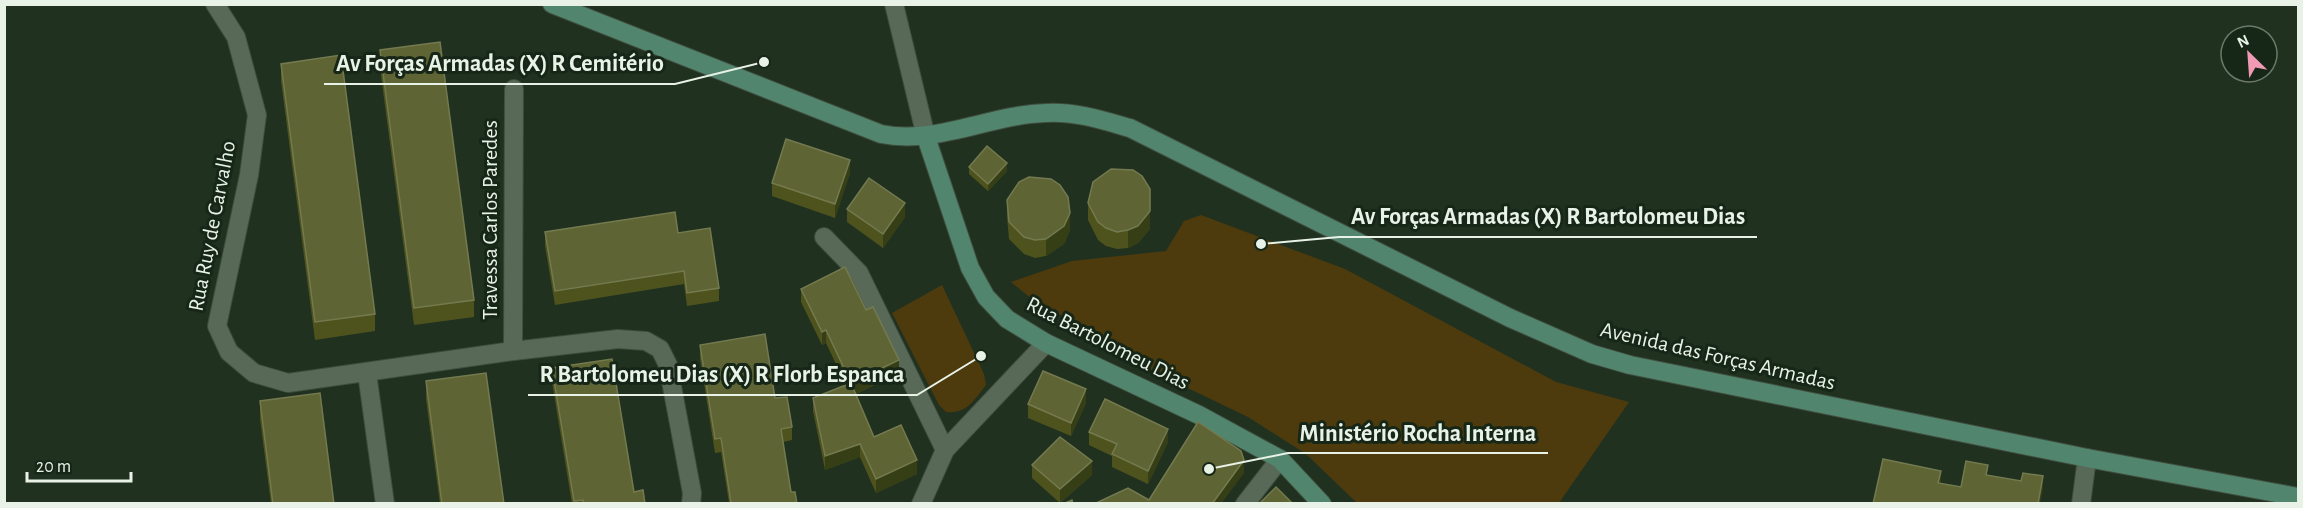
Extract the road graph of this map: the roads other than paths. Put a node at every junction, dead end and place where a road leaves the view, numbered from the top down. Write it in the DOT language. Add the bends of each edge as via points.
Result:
graph roads {
  1 [pos="215,4"];
  2 [pos="552,4"];
  3 [pos="894,4"];
  4 [pos="514,89"];
  5 [pos="926,137"];
  6 [pos="824,237"];
  7 [pos="1046,343"];
  8 [pos="513,351"];
  9 [pos="368,373"];
  10 [pos="945,450"];
  11 [pos="2087,458"];
  12 [pos="1280,459"];
  13 [pos="2298,497"];
  14 [pos="385,504"];
  15 [pos="691,504"];
  16 [pos="921,504"];
  17 [pos="1245,504"];
  18 [pos="1322,504"];
  19 [pos="2081,504"];
  1 -- 9 [label="street, Rua Ruy de Carvalho" via="236,37 257,115 249,175 218,326 229,352 254,373 288,383"];
  2 -- 5 [label="street, Avenida das Forças Armadas" via="864,128 899,137"];
  3 -- 5 [label="street"];
  4 -- 8 [label="street, Travessa Carlos Paredes"];
  5 -- 7 [label="street, Rua Bartolomeu Dias" via="970,268 1006,319"];
  5 -- 11 [label="street, Avenida das Forças Armadas" via="1044,113 1101,120 1158,140 1510,318 1592,354"];
  6 -- 10 [label="street" via="859,273"];
  7 -- 10 [label="street"];
  7 -- 12 [label="street, Rua Bartolomeu Dias" via="1199,415"];
  8 -- 9 [label="street, Rua Ruy de Carvalho"];
  8 -- 15 [label="street, Rua Ruy de Carvalho" via="618,339 646,341 660,349 668,365"];
  9 -- 14 [label="street"];
  10 -- 16 [label="street"];
  11 -- 13 [label="street, Avenida das Forças Armadas"];
  11 -- 19 [label="street"];
  12 -- 17 [label="street"];
  12 -- 18 [label="street, Rua Bartolomeu Dias"];
}
